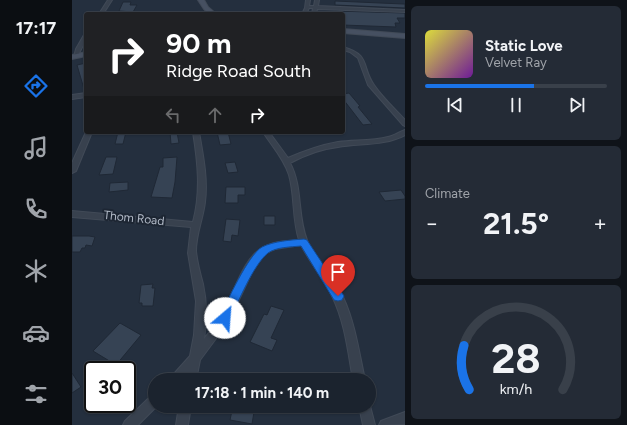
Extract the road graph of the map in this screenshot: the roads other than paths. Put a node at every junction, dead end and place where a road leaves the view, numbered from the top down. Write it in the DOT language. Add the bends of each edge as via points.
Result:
graph roads {
  1 [pos="110,0"];
  2 [pos="201,0"];
  3 [pos="308,0"];
  4 [pos="317,0"];
  5 [pos="307,7"];
  6 [pos="317,7"];
  7 [pos="205,11"];
  8 [pos="405,11"];
  9 [pos="102,12"];
  10 [pos="305,12"];
  11 [pos="315,12"];
  12 [pos="345,31"];
  13 [pos="405,36"];
  14 [pos="84,38"];
  15 [pos="345,49"];
  16 [pos="84,54"];
  17 [pos="74,57"];
  18 [pos="84,94"];
  19 [pos="72,97"];
  20 [pos="405,124"];
  21 [pos="405,132"];
  22 [pos="88,134"];
  23 [pos="196,134"];
  24 [pos="267,134"];
  25 [pos="286,162"];
  26 [pos="72,171"];
  27 [pos="72,214"];
  28 [pos="196,225"];
  29 [pos="304,242"];
  30 [pos="195,360"];
  31 [pos="183,373"];
  32 [pos="192,373"];
  33 [pos="358,373"];
  34 [pos="148,407"];
  35 [pos="184,413"];
  36 [pos="366,413"];
  37 [pos="405,418"];
  38 [pos="129,425"];
  39 [pos="182,425"];
  40 [pos="369,425"];
  41 [pos="385,425"];
  1 -- 9 [label="street"];
  2 -- 7 [label="main road"];
  3 -- 5 [label="street"];
  4 -- 6 [label="street"];
  5 -- 6 [label="street"];
  5 -- 10 [label="street"];
  6 -- 8 [label="street"];
  6 -- 11 [label="street"];
  12 -- 13 [label="main road"];
  14 -- 17 [label="street"];
  15 -- 20 [label="street" via="360,57 371,85"];
  16 -- 17 [label="main road"];
  18 -- 19 [label="street"];
  21 -- 25 [label="street" via="399,136 328,146"];
  22 -- 26 [label="street"];
  23 -- 28 [label="street" via="202,178 201,203"];
  24 -- 25 [label="street"];
  25 -- 29 [label="street" via="292,173 297,216"];
  27 -- 28 [label="street, Thom Road"];
  28 -- 30 [label="street" via="192,248 202,321"];
  29 -- 30 [label="street" via="270,248 260,254 245,277 225,318"];
  29 -- 33 [label="street" via="334,288 342,306"];
  30 -- 31 [label="street"];
  30 -- 32 [label="street"];
  34 -- 38 [label="street"];
  35 -- 39 [label="street"];
  36 -- 40 [label="street"];
  37 -- 41 [label="street"];
}
